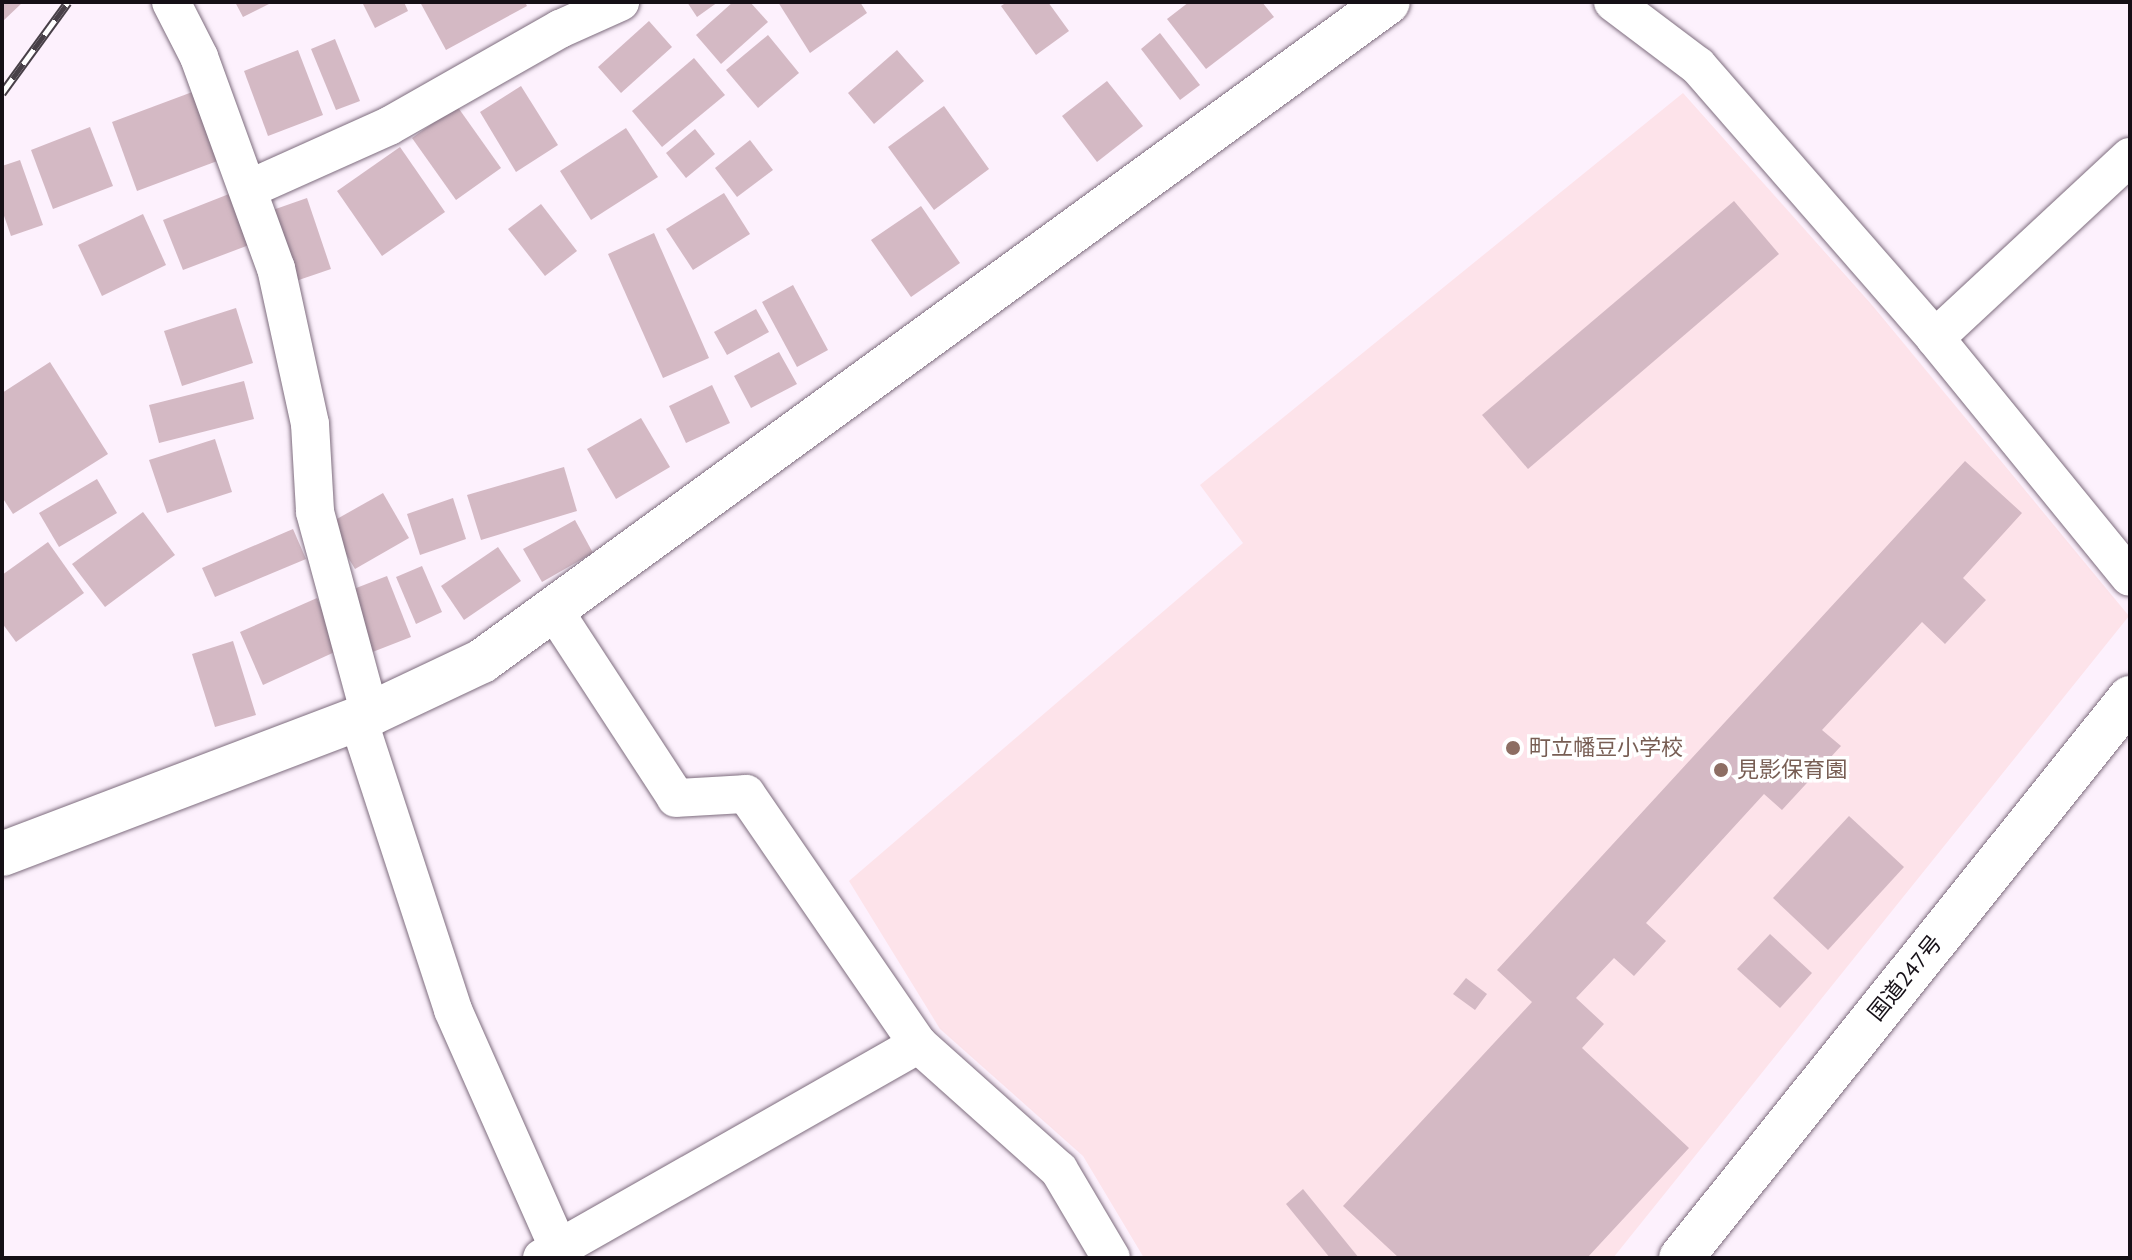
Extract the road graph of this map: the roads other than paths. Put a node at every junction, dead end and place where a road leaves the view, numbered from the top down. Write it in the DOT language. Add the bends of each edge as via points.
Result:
graph roads {
  1 [pos="171,2"];
  2 [pos="620,2"];
  3 [pos="1613,2"];
  4 [pos="1369,7"];
  5 [pos="2130,157"];
  6 [pos="251,188"];
  7 [pos="1935,338"];
  8 [pos="2130,577"];
  9 [pos="553,609"];
  10 [pos="2130,698"];
  11 [pos="364,716"];
  12 [pos="2,854"];
  13 [pos="918,1044"];
  14 [pos="555,1255"];
  15 [pos="1111,1258"];
  16 [pos="1681,1258"];
  1 -- 6 [label="street"];
  2 -- 6 [label="street" via="560,29 389,126"];
  3 -- 7 [label="street" via="1698,66"];
  4 -- 9 [label="main road"];
  5 -- 7 [label="street"];
  6 -- 11 [label="street" via="294,333 310,424 315,512"];
  7 -- 8 [label="street"];
  9 -- 11 [label="main road" via="482,661"];
  9 -- 13 [label="street" via="676,798 746,794"];
  10 -- 16 [label="main road, 国道247号"];
  11 -- 12 [label="main road"];
  11 -- 14 [label="street" via="453,1010"];
  13 -- 14 [label="street"];
  13 -- 15 [label="street" via="1059,1170"];
}
